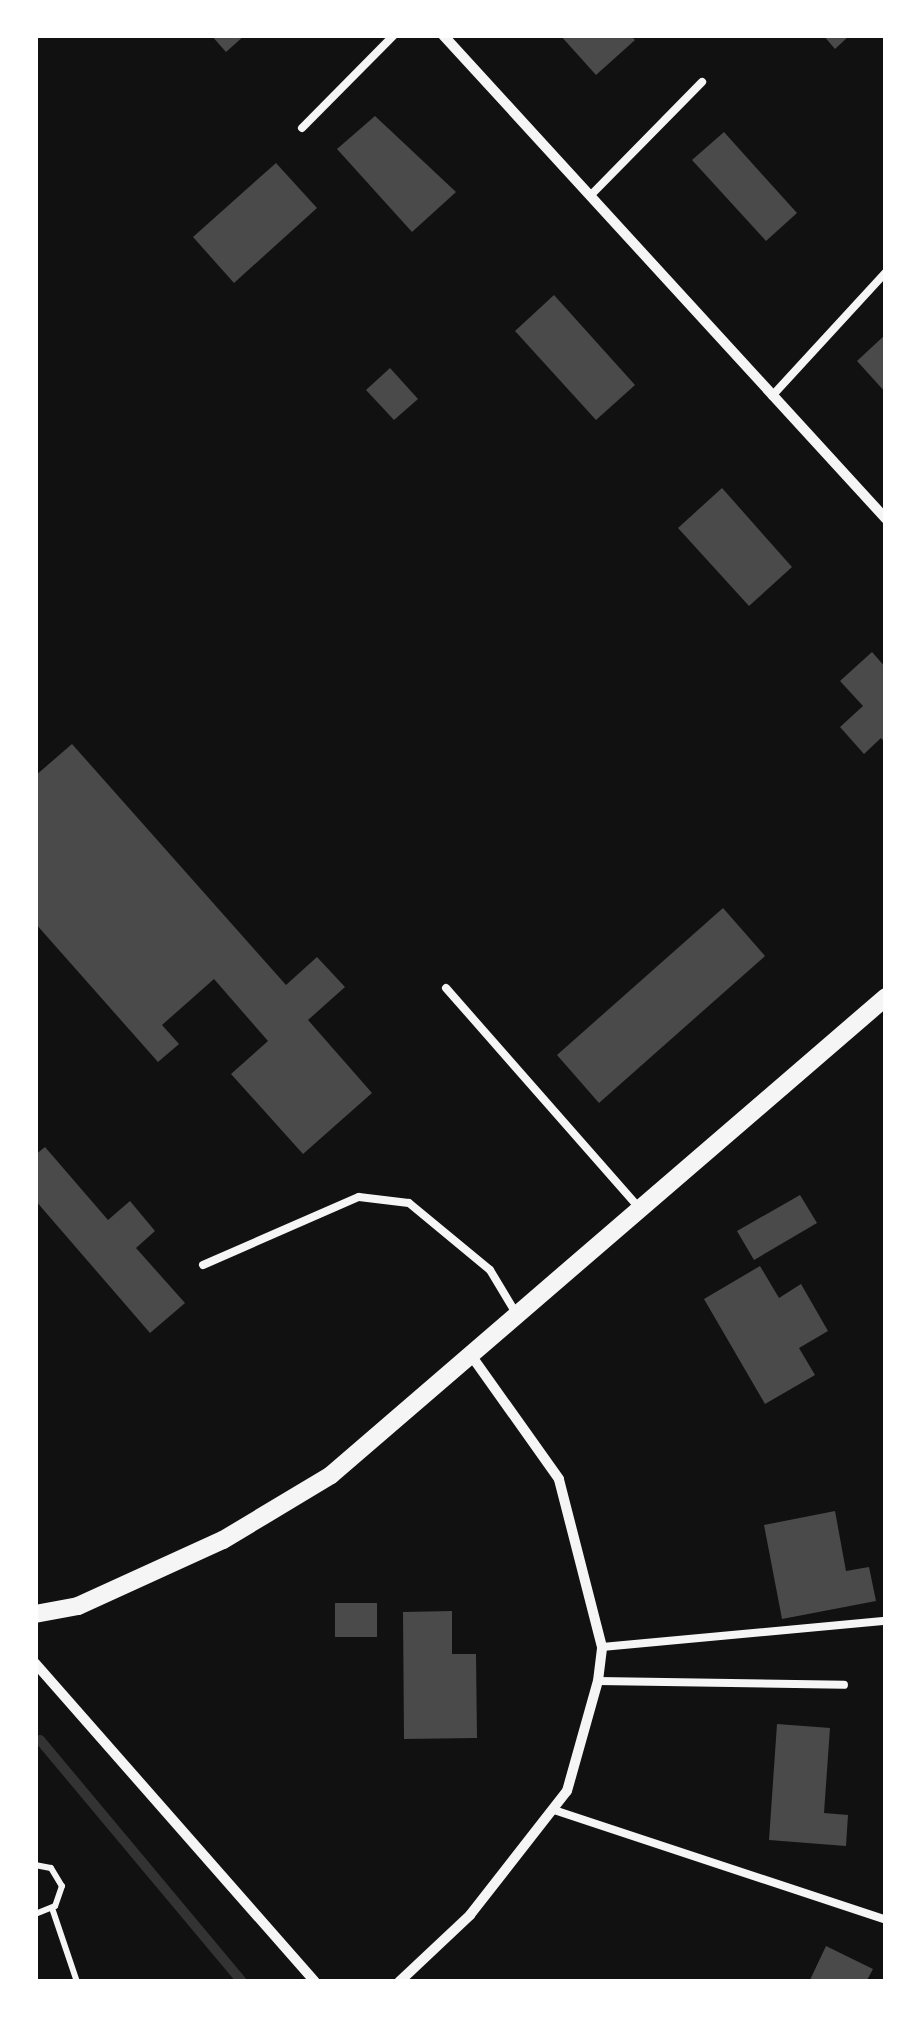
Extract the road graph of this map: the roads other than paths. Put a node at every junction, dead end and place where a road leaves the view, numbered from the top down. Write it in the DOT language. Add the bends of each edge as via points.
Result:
graph roads {
  1 [pos="394,35"];
  2 [pos="443,35"];
  3 [pos="702,82"];
  4 [pos="302,128"];
  5 [pos="590,196"];
  6 [pos="886,272"];
  7 [pos="772,396"];
  8 [pos="886,519"];
  9 [pos="446,988"];
  10 [pos="886,997"];
  11 [pos="642,1211"];
  12 [pos="204,1265"];
  13 [pos="519,1319"];
  14 [pos="473,1358"];
  15 [pos="35,1614"];
  16 [pos="883,1622"];
  17 [pos="602,1647"];
  18 [pos="35,1663"];
  19 [pos="598,1681"];
  20 [pos="844,1686"];
  21 [pos="554,1810"];
  22 [pos="886,1920"];
  23 [pos="315,1982"];
  24 [pos="399,1982"];
  1 -- 4 [label="lane"];
  2 -- 5 [label="street"];
  3 -- 5 [label="lane"];
  5 -- 7 [label="street"];
  6 -- 7 [label="lane"];
  7 -- 8 [label="street"];
  9 -- 11 [label="lane"];
  10 -- 11 [label="street"];
  11 -- 13 [label="street"];
  12 -- 13 [label="lane" via="359,1197 409,1202 490,1270"];
  13 -- 14 [label="street"];
  14 -- 15 [label="street" via="331,1475 224,1540 78,1606"];
  14 -- 17 [label="street" via="559,1479"];
  16 -- 17 [label="lane"];
  17 -- 19 [label="street"];
  18 -- 23 [label="street"];
  19 -- 20 [label="lane"];
  19 -- 21 [label="street" via="590,1732"];
  21 -- 22 [label="lane"];
  21 -- 24 [label="street" via="470,1915"];
}
